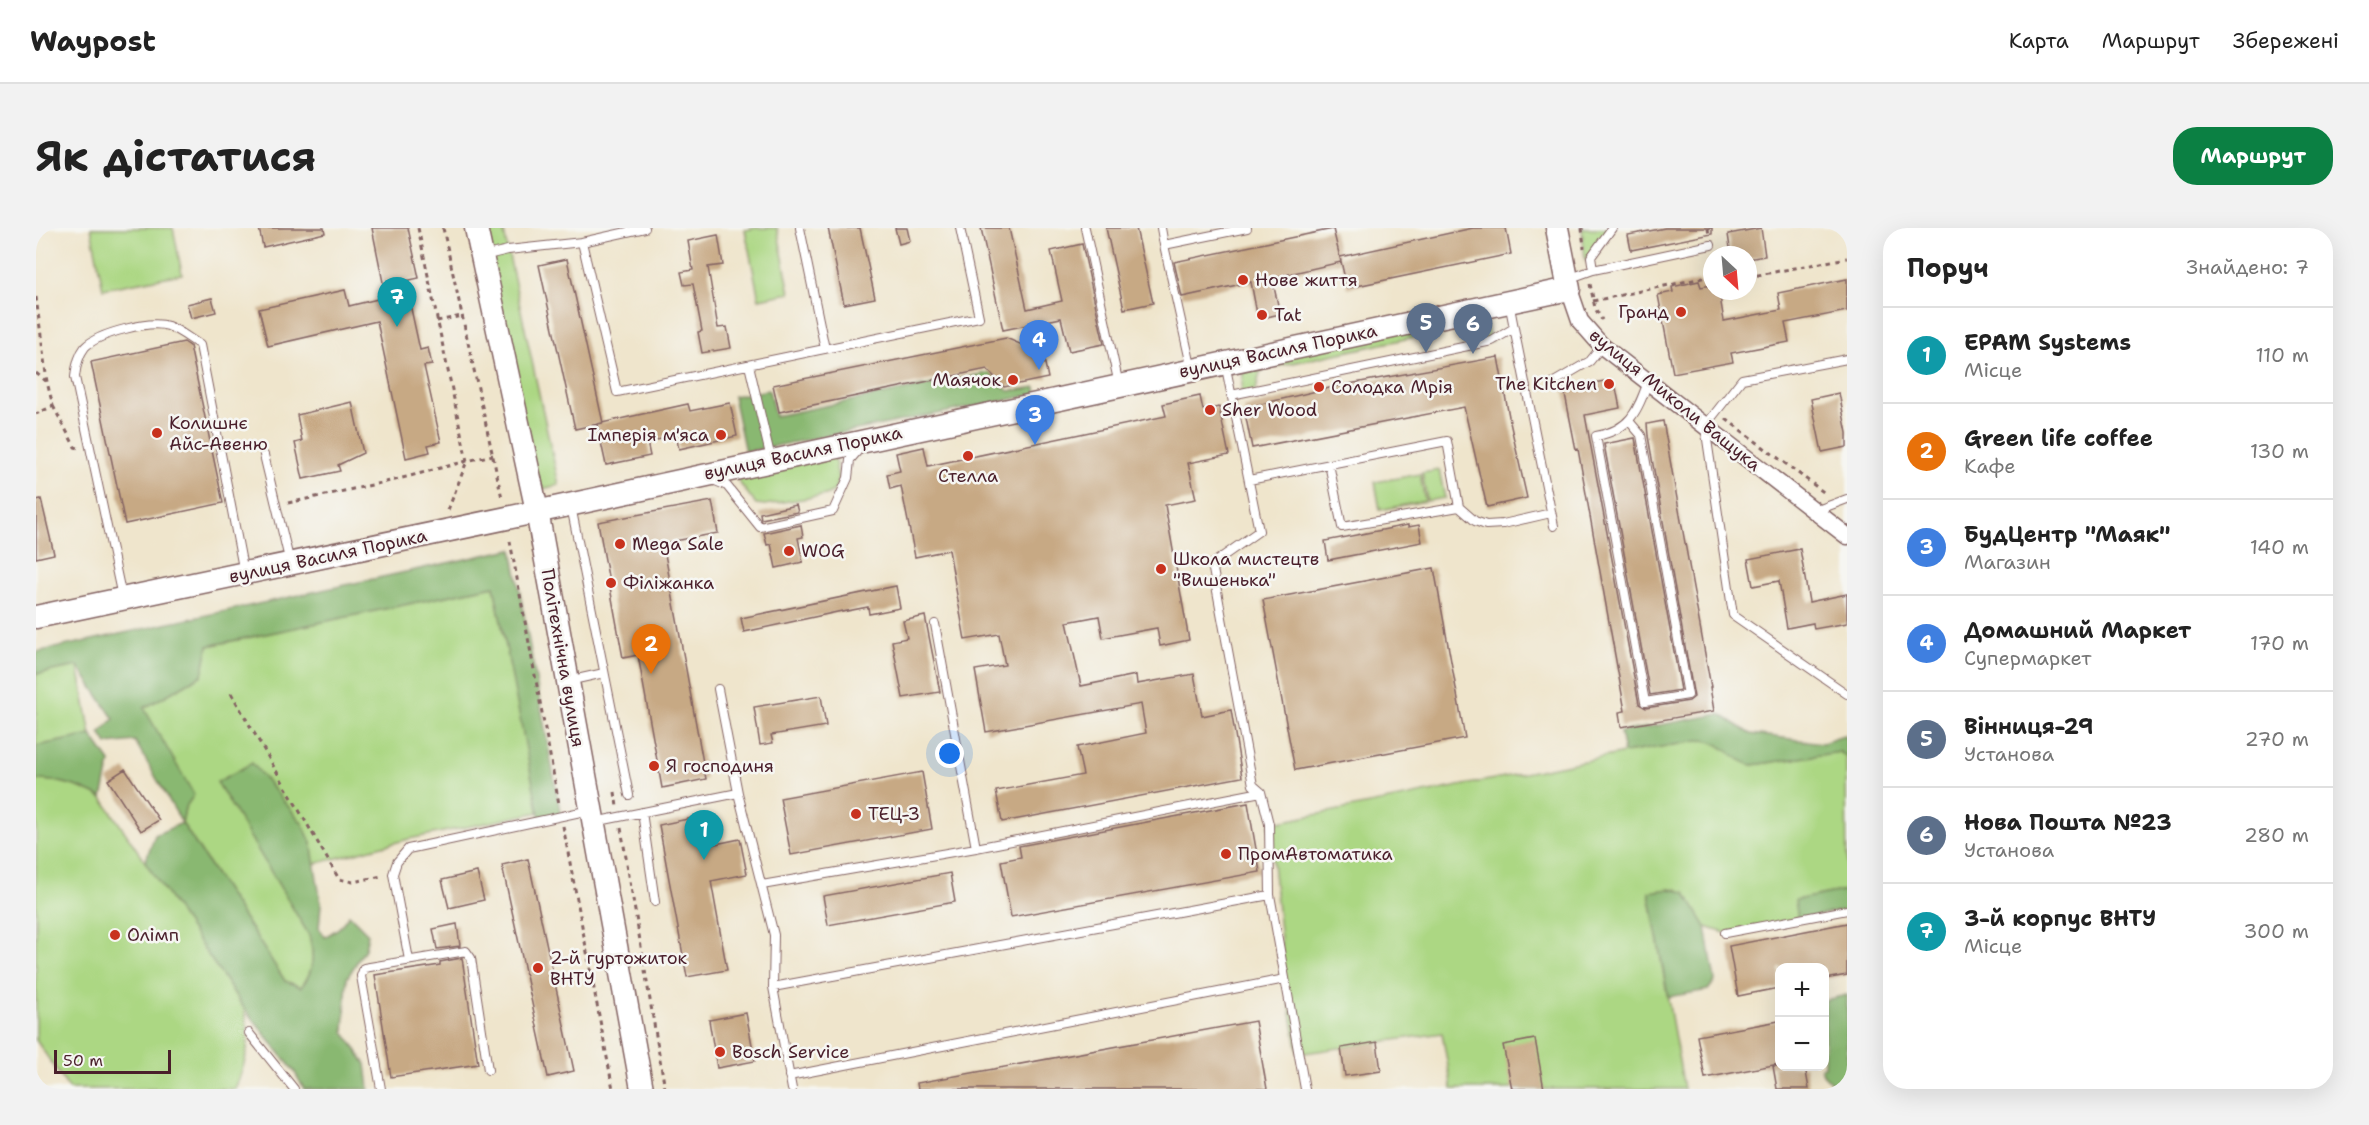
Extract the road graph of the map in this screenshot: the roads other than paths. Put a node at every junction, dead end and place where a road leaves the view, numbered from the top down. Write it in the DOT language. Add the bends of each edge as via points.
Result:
graph roads {
  1 [pos="476,228"];
  2 [pos="645,228"];
  3 [pos="800,228"];
  4 [pos="960,228"];
  5 [pos="1085,228"];
  6 [pos="1161,228"];
  7 [pos="1247,228"];
  8 [pos="1557,228"];
  9 [pos="1612,228"];
  10 [pos="582,242"];
  11 [pos="1164,245"];
  12 [pos="1703,248"];
  13 [pos="482,256"];
  14 [pos="1579,277"];
  15 [pos="1509,301"];
  16 [pos="1514,328"];
  17 [pos="1602,346"];
  18 [pos="825,349"];
  19 [pos="1847,358"];
  20 [pos="1225,362"];
  21 [pos="749,365"];
  22 [pos="1191,370"];
  23 [pos="1554,382"];
  24 [pos="1648,382"];
  25 [pos="1119,385"];
  26 [pos="1231,395"];
  27 [pos="1629,421"];
  28 [pos="1705,426"];
  29 [pos="868,439"];
  30 [pos="264,455"];
  31 [pos="771,460"];
  32 [pos="1329,464"];
  33 [pos="702,475"];
  34 [pos="1249,480"];
  35 [pos="1847,499"];
  36 [pos="1459,507"];
  37 [pos="537,511"];
  38 [pos="1815,511"];
  39 [pos="1551,513"];
  40 [pos="573,516"];
  41 [pos="1554,526"];
  42 [pos="1847,536"];
  43 [pos="290,564"];
  44 [pos="244,573"];
  45 [pos="122,599"];
  46 [pos="36,617"];
  47 [pos="935,624"];
  48 [pos="604,673"];
  49 [pos="568,681"];
  50 [pos="718,689"];
  51 [pos="1847,694"];
  52 [pos="1261,792"];
  53 [pos="738,793"];
  54 [pos="629,795"];
  55 [pos="642,812"];
  56 [pos="592,816"];
  57 [pos="976,848"];
  58 [pos="762,885"];
  59 [pos="1270,895"];
  60 [pos="655,902"];
  61 [pos="1847,910"];
  62 [pos="1725,933"];
  63 [pos="409,960"];
  64 [pos="1285,979"];
  65 [pos="773,987"];
  66 [pos="249,1033"];
  67 [pos="488,1070"];
  68 [pos="789,1076"];
  69 [pos="294,1089"];
  70 [pos="381,1089"];
  71 [pos="642,1089"];
  72 [pos="792,1089"];
  73 [pos="1305,1089"];
  1 -- 13 [label="street, Політехнічна вулиця"];
  2 -- 10 [label="lane"];
  3 -- 18 [label="lane"];
  4 -- 18 [label="lane" via="979,317"];
  5 -- 25 [label="lane"];
  6 -- 11 [label="lane"];
  7 -- 11 [label="lane"];
  8 -- 14 [label="street, вулиця Миколи Ващука"];
  9 -- 14 [label="lane"];
  10 -- 13 [label="lane"];
  10 -- 21 [label="lane" via="617,392"];
  11 -- 22 [label="lane"];
  12 -- 14 [label="lane"];
  13 -- 37 [label="street, Політехнічна вулиця"];
  14 -- 15 [label="street, вулиця Василя Порика"];
  14 -- 17 [label="street, вулиця Миколи Ващука" via="1580,321"];
  15 -- 16 [label="lane"];
  15 -- 20 [label="street, вулиця Василя Порика"];
  16 -- 26 [label="lane" via="1492,341"];
  16 -- 39 [label="lane"];
  17 -- 23 [label="lane" via="1590,361"];
  17 -- 24 [label="street, вулиця Миколи Ващука"];
  18 -- 21 [label="lane"];
  19 -- 28 [label="lane" via="1742,379"];
  20 -- 22 [label="street, вулиця Василя Порика"];
  20 -- 26 [label="lane"];
  21 -- 31 [label="lane"];
  22 -- 25 [label="street, вулиця Василя Порика"];
  24 -- 27 [label="lane"];
  24 -- 28 [label="street, вулиця Миколи Ващука"];
  25 -- 29 [label="street, вулиця Василя Порика"];
  26 -- 34 [label="lane"];
  27 -- 27 [label="lane" via="1641,435 1688,695 1645,702 1596,436 1622,428"];
  28 -- 38 [label="street, вулиця Миколи Ващука"];
  28 -- 51 [label="lane" via="1733,615"];
  29 -- 31 [label="street, вулиця Василя Порика"];
  29 -- 33 [label="lane" via="850,460 849,478 832,511 760,527 727,486"];
  30 -- 43 [label="lane"];
  31 -- 33 [label="street, вулиця Василя Порика"];
  32 -- 34 [label="lane"];
  32 -- 36 [label="lane" via="1342,526"];
  32 -- 36 [label="lane" via="1447,441"];
  33 -- 37 [label="street, вулиця Василя Порика"];
  34 -- 52 [label="lane" via="1259,531 1212,564 1253,785"];
  35 -- 38 [label="lane"];
  36 -- 39 [label="lane" via="1486,525"];
  37 -- 43 [label="street, вулиця Василя Порика"];
  37 -- 49 [label="street, Політехнічна вулиця"];
  38 -- 42 [label="street, вулиця Миколи Ващука"];
  39 -- 41 [label="lane"];
  40 -- 48 [label="lane"];
  43 -- 44 [label="street, вулиця Василя Порика"];
  44 -- 45 [label="street, вулиця Василя Порика"];
  44 -- 45 [label="lane" via="200,345 169,326 152,324 103,335 86,347 75,377"];
  45 -- 46 [label="street, вулиця Василя Порика"];
  47 -- 57 [label="lane"];
  48 -- 49 [label="lane"];
  48 -- 54 [label="lane"];
  49 -- 56 [label="street, Політехнічна вулиця"];
  50 -- 53 [label="lane"];
  52 -- 57 [label="lane"];
  52 -- 59 [label="lane" via="1269,824"];
  53 -- 55 [label="lane"];
  53 -- 58 [label="lane"];
  55 -- 56 [label="lane"];
  55 -- 60 [label="lane"];
  56 -- 63 [label="lane" via="408,849 393,874"];
  56 -- 71 [label="street, Політехнічна вулиця"];
  57 -- 58 [label="lane"];
  58 -- 65 [label="lane" via="774,935"];
  59 -- 64 [label="lane"];
  59 -- 65 [label="lane"];
  61 -- 62 [label="lane"];
  63 -- 67 [label="lane" via="466,951 471,958"];
  63 -- 70 [label="lane" via="364,968 361,976"];
  64 -- 68 [label="lane"];
  64 -- 73 [label="lane"];
  65 -- 68 [label="lane"];
  66 -- 69 [label="lane"];
  68 -- 72 [label="lane"];
}
